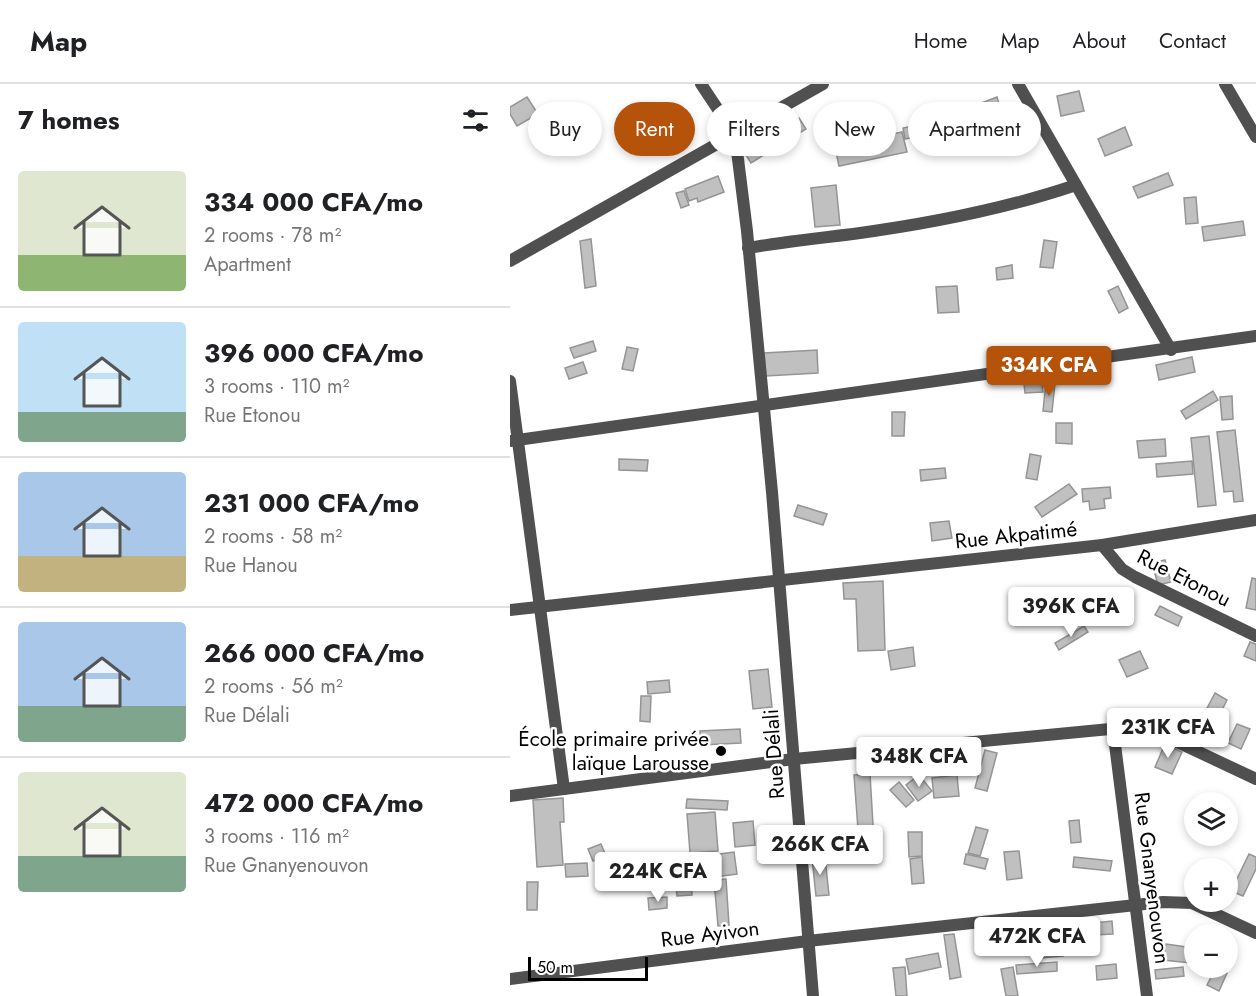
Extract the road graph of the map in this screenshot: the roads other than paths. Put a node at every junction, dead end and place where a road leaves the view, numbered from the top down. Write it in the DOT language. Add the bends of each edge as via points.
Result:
graph roads {
  1 [pos="701,84"];
  2 [pos="824,84"];
  3 [pos="1018,84"];
  4 [pos="1225,84"];
  5 [pos="713,102"];
  6 [pos="793,102"];
  7 [pos="1256,137"];
  8 [pos="707,151"];
  9 [pos="737,156"];
  10 [pos="1076,185"];
  11 [pos="748,248"];
  12 [pos="510,261"];
  13 [pos="1256,336"];
  14 [pos="1171,350"];
  15 [pos="510,381"];
  16 [pos="764,404"];
  17 [pos="514,440"];
  18 [pos="1256,520"];
  19 [pos="1102,545"];
  20 [pos="779,581"];
  21 [pos="539,606"];
  22 [pos="510,610"];
  23 [pos="1256,636"];
  24 [pos="1113,729"];
  25 [pos="794,759"];
  26 [pos="1256,779"];
  27 [pos="564,789"];
  28 [pos="510,796"];
  29 [pos="1136,904"];
  30 [pos="1256,933"];
  31 [pos="808,941"];
  32 [pos="510,979"];
  33 [pos="813,996"];
  34 [pos="1147,996"];
  1 -- 5 [label="street"];
  2 -- 6 [label="street"];
  3 -- 10 [label="street"];
  4 -- 7 [label="street"];
  8 -- 12 [label="street"];
  9 -- 11 [label="street, Rue Délali"];
  10 -- 11 [label="street" via="1040,197 925,222"];
  10 -- 14 [label="street"];
  11 -- 16 [label="street, Rue Délali"];
  13 -- 14 [label="street"];
  14 -- 16 [label="street"];
  15 -- 17 [label="street"];
  16 -- 17 [label="street"];
  16 -- 20 [label="street, Rue Délali"];
  17 -- 21 [label="street"];
  18 -- 19 [label="street, Rue Akpatimé"];
  19 -- 20 [label="street, Rue Akpatimé"];
  19 -- 23 [label="street, Rue Etonou" via="1114,561 1135,577"];
  20 -- 21 [label="street, Rue Akpatimé"];
  20 -- 25 [label="street, Rue Délali"];
  21 -- 22 [label="street, Rue Akpatimé"];
  21 -- 27 [label="street"];
  24 -- 25 [label="street"];
  24 -- 26 [label="street" via="1154,731"];
  24 -- 29 [label="street, Rue Gnanyenouvon"];
  25 -- 27 [label="street"];
  25 -- 31 [label="street, Rue Délali"];
  27 -- 28 [label="street"];
  29 -- 30 [label="street, Rue Ayivon" via="1192,903"];
  29 -- 31 [label="street, Rue Ayivon"];
  29 -- 34 [label="street, Rue Gnanyenouvon"];
  31 -- 32 [label="street, Rue Ayivon"];
  31 -- 33 [label="street, Rue Délali"];
}
